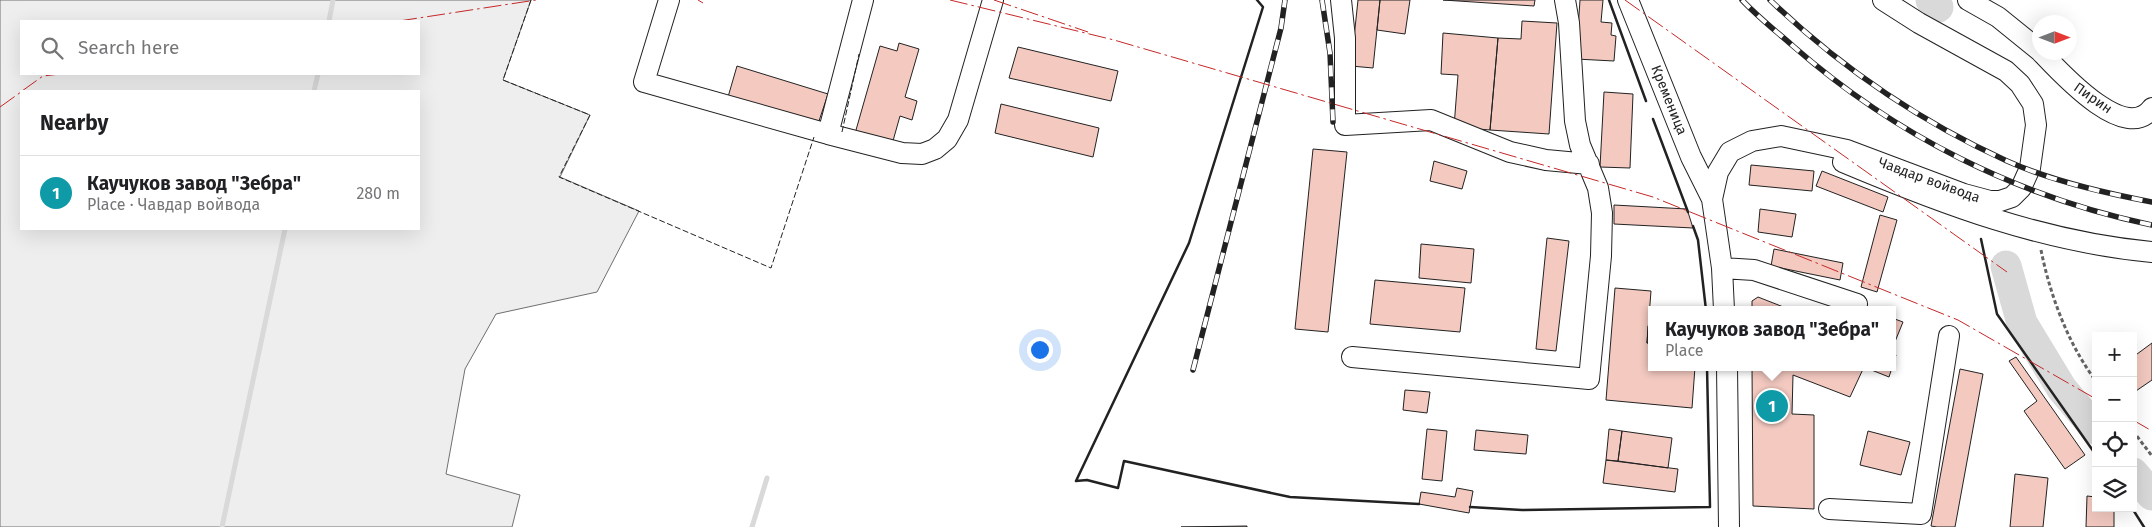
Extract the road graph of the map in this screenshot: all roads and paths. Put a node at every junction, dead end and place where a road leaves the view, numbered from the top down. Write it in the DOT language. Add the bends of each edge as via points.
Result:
graph roads {
  1 [pos="669,0"];
  2 [pos="863,0"];
  3 [pos="993,0"];
  4 [pos="1341,0"];
  5 [pos="1565,0"];
  6 [pos="1628,0"];
  7 [pos="1883,0"];
  8 [pos="1968,0"];
  9 [pos="2032,45"];
  10 [pos="2048,60"];
  11 [pos="2152,108"];
  12 [pos="828,134"];
  13 [pos="1781,136"];
  14 [pos="1589,164"];
  15 [pos="1712,199"];
  16 [pos="2037,232"];
  17 [pos="2152,252"];
  18 [pos="1722,268"];
  19 [pos="1857,304"];
  20 [pos="1724,306"];
  21 [pos="1949,336"];
  22 [pos="1352,357"];
  23 [pos="1727,371"];
  24 [pos="2093,377"];
  25 [pos="2137,436"];
  26 [pos="2152,456"];
  27 [pos="1829,509"];
  28 [pos="1864,519"];
  29 [pos="1729,527"];
  1 -- 12 [label="street" via="644,82"];
  2 -- 12 [label="street"];
  3 -- 12 [label="street" via="958,120 948,139 922,154 902,153"];
  4 -- 14 [label="street" via="1345,38 1345,125 1430,120 1510,152 1546,160"];
  5 -- 14 [label="street" via="1571,42 1575,121 1580,145"];
  6 -- 15 [label="street, Кременица"];
  7 -- 13 [label="street, Чавдар войвода" via="2006,71 2020,84 2033,104 2036,125 2030,168 2021,188 2012,197 1990,201 1847,150"];
  8 -- 9 [label="street, Пирин" via="1998,17"];
  10 -- 11 [label="street, Пирин" via="2085,95 2120,117 2134,120 2147,115"];
  13 -- 15 [label="street, Чавдар войвода" via="1752,141 1730,152 1718,172"];
  13 -- 16 [label="street" via="1933,200"];
  14 -- 22 [label="street" via="1598,188 1602,213 1589,379"];
  15 -- 18 [label="street, Чавдар войвода"];
  16 -- 17 [label="street"];
  16 -- 24 [label="path" via="2046,275 2063,322"];
  18 -- 19 [label="street" via="1754,270"];
  18 -- 20 [label="street, Чавдар войвода"];
  21 -- 28 [label="street" via="1921,514"];
  23 -- 29 [label="street"];
  25 -- 26 [label="path"];
  27 -- 28 [label="street"];
}
